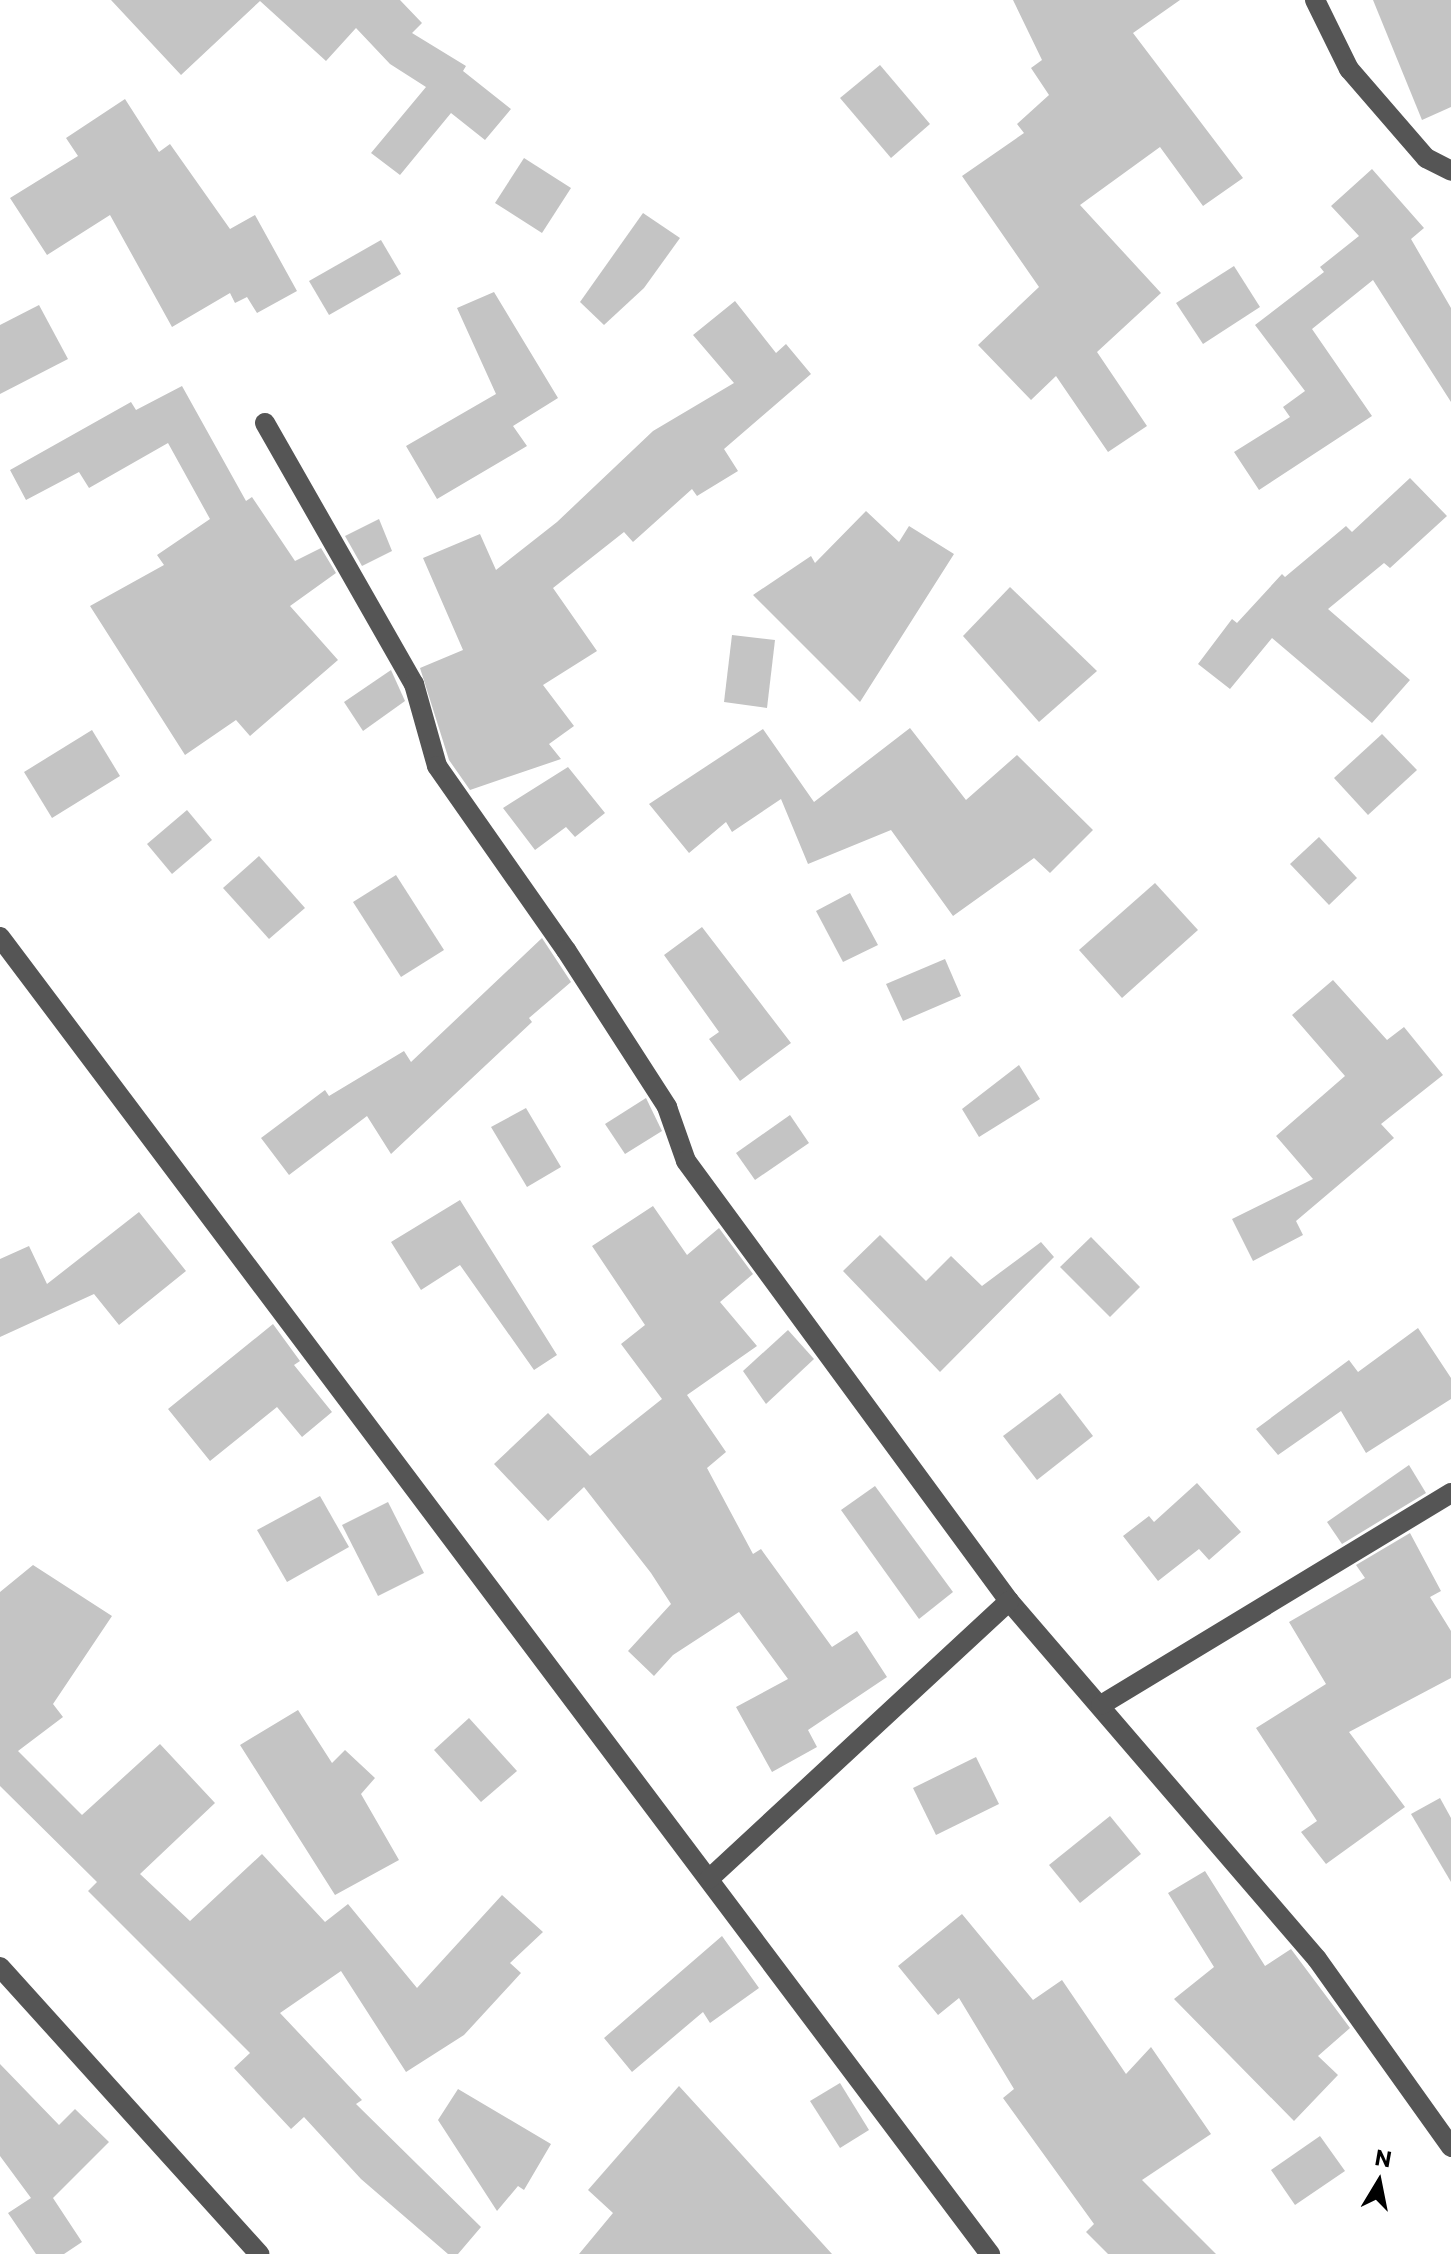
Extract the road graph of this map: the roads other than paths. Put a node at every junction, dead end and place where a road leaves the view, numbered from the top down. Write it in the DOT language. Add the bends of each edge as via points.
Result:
graph roads {
  1 [pos="1315,0"];
  2 [pos="1451,171"];
  3 [pos="265,423"];
  4 [pos="0,937"];
  5 [pos="1451,1493"];
  6 [pos="1009,1601"];
  7 [pos="1101,1705"];
  8 [pos="709,1879"];
  9 [pos="0,1967"];
  10 [pos="1451,2147"];
  11 [pos="259,2254"];
  12 [pos="990,2254"];
  1 -- 2 [label="street" via="1349,69 1426,158"];
  3 -- 6 [label="street" via="414,684 437,766 566,950 658,1094 686,1161"];
  4 -- 8 [label="street"];
  5 -- 7 [label="street"];
  6 -- 7 [label="street"];
  6 -- 8 [label="street"];
  7 -- 10 [label="street" via="1317,1959"];
  8 -- 12 [label="street"];
  9 -- 11 [label="street"];
}
